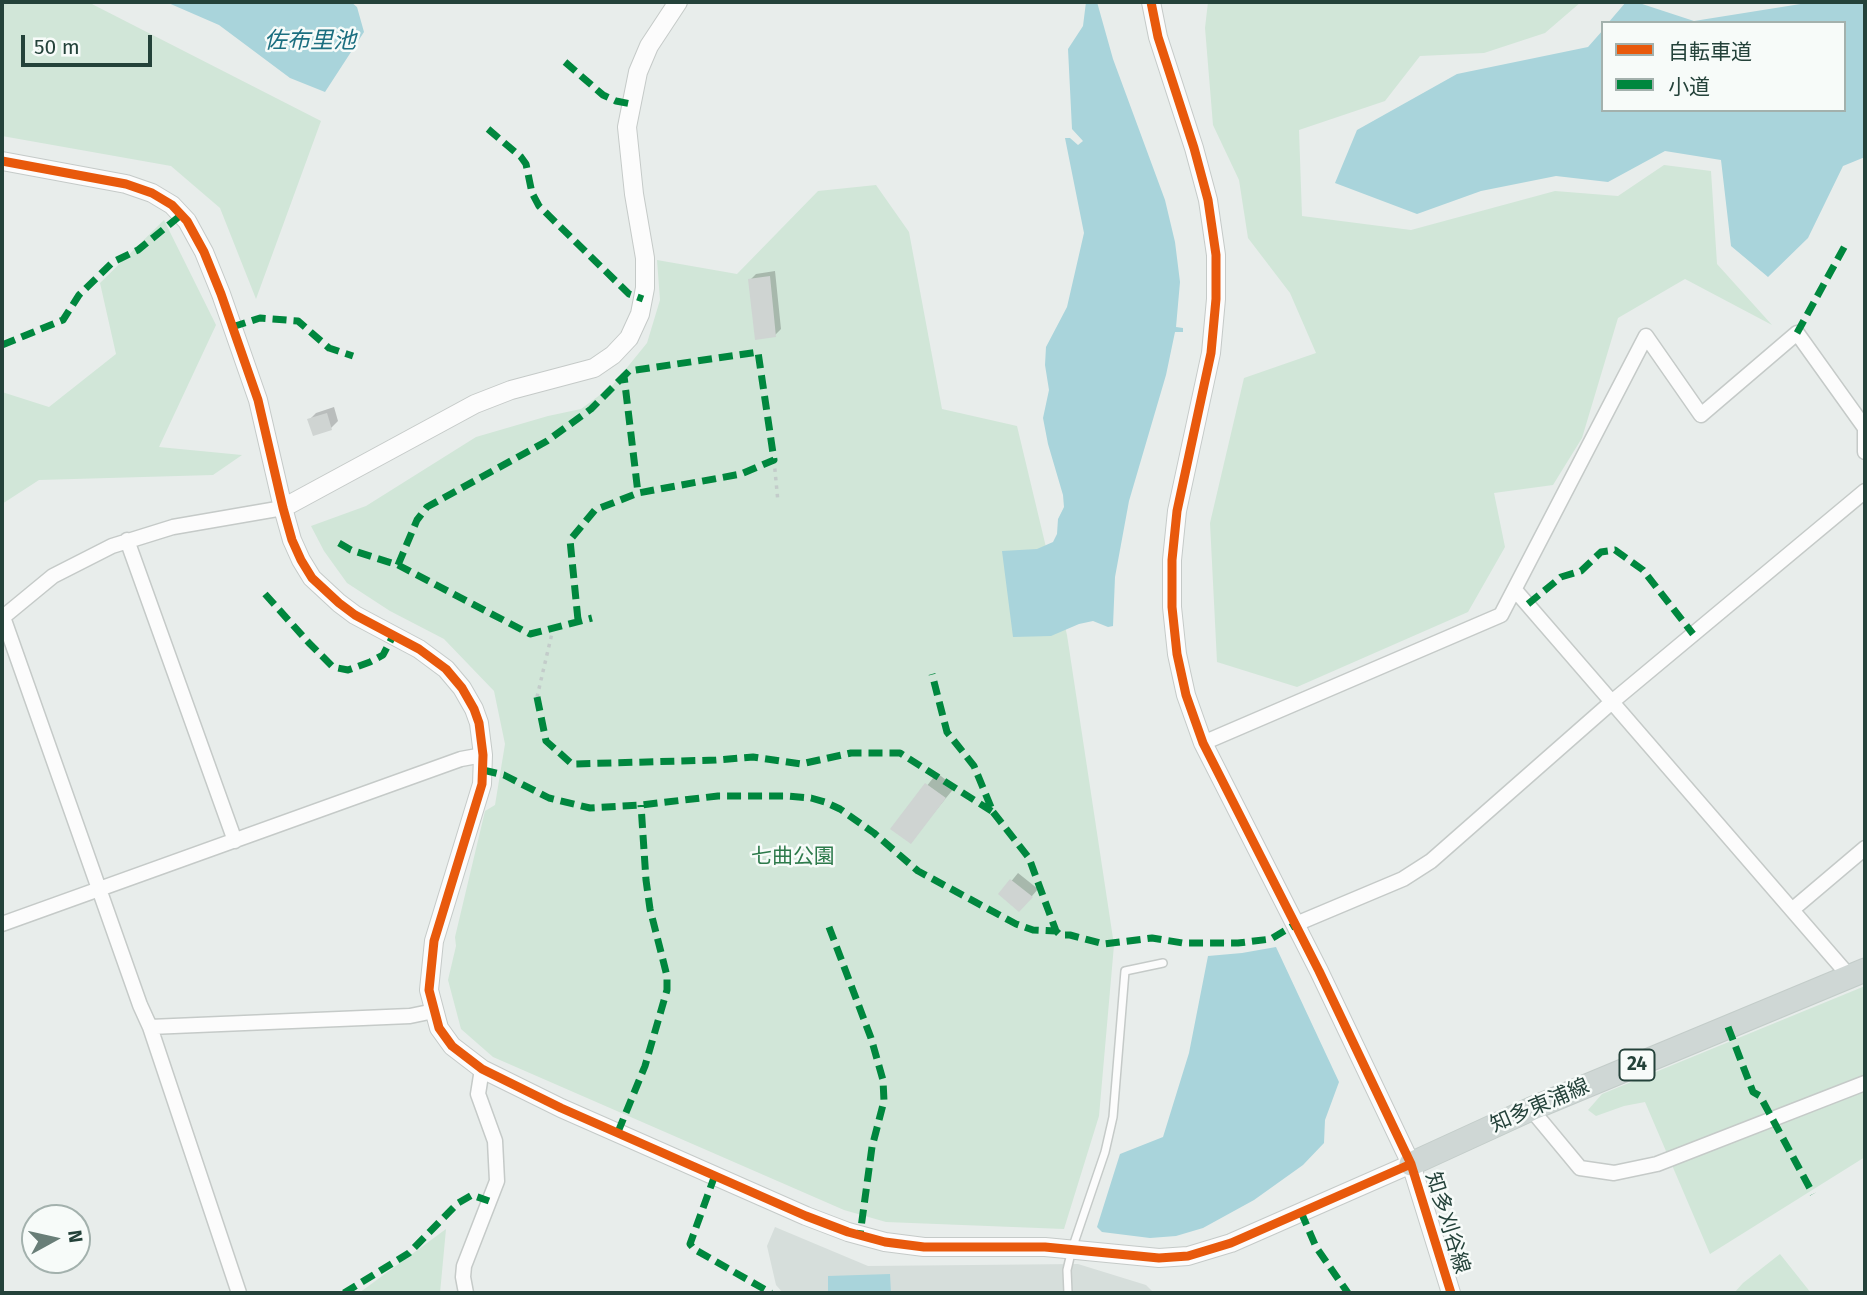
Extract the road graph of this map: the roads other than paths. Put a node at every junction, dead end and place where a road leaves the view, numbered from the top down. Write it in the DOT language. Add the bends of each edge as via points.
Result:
graph roads {
  1 [pos="678,2"];
  2 [pos="1152,2"];
  3 [pos="2,161"];
  4 [pos="1865,452"];
  5 [pos="1865,491"];
  6 [pos="283,508"];
  7 [pos="127,540"];
  8 [pos="1515,590"];
  9 [pos="2,617"];
  10 [pos="1613,701"];
  11 [pos="1203,743"];
  12 [pos="483,755"];
  13 [pos="235,841"];
  14 [pos="1865,848"];
  15 [pos="100,890"];
  16 [pos="1793,909"];
  17 [pos="2,924"];
  18 [pos="1296,924"];
  19 [pos="1163,963"];
  20 [pos="1857,974"];
  21 [pos="433,1011"];
  22 [pos="150,1027"];
  23 [pos="482,1069"];
  24 [pos="1865,1083"];
  25 [pos="1531,1109"];
  26 [pos="1411,1164"];
  27 [pos="1072,1249"];
  28 [pos="240,1293"];
  29 [pos="466,1293"];
  30 [pos="1068,1293"];
  31 [pos="1451,1293"];
  1 -- 6 [label="street" via="638,72 627,127 645,258 640,314 629,338 594,368 475,404"];
  2 -- 11 [label="street, 知多刈谷線" via="1158,37 1208,200 1216,255 1211,354 1177,511 1172,560 1177,654"];
  3 -- 6 [label="street" via="126,184 172,205 187,221 208,262 258,400"];
  4 -- 8 [label="street" via="1864,428 1797,333 1701,415 1646,336"];
  5 -- 10 [label="street"];
  6 -- 7 [label="street"];
  6 -- 12 [label="street" via="301,560 326,593 446,669 474,709"];
  7 -- 9 [label="street" via="52,576"];
  7 -- 13 [label="street"];
  8 -- 10 [label="street"];
  8 -- 11 [label="street" via="1501,615"];
  9 -- 15 [label="street"];
  10 -- 16 [label="street"];
  10 -- 18 [label="street" via="1431,861 1403,879"];
  11 -- 18 [label="street, 知多刈谷線"];
  12 -- 13 [label="street"];
  12 -- 21 [label="street" via="477,806 434,941 429,990"];
  13 -- 15 [label="street"];
  14 -- 16 [label="street"];
  15 -- 17 [label="street"];
  15 -- 22 [label="street"];
  16 -- 20 [label="street"];
  18 -- 26 [label="street, 知多刈谷線"];
  19 -- 27 [label="lane" via="1125,971 1113,1116"];
  20 -- 25 [label="main road, 知多東浦線 / 24"];
  21 -- 22 [label="street" via="410,1016"];
  21 -- 23 [label="street" via="452,1046"];
  22 -- 28 [label="street"];
  23 -- 27 [label="street" via="848,1232 923,1247"];
  23 -- 29 [label="street" via="478,1094 495,1141 497,1181 464,1266"];
  24 -- 25 [label="street" via="1657,1164 1614,1173 1580,1168"];
  25 -- 26 [label="main road, 知多東浦線 / 24"];
  26 -- 27 [label="street" via="1231,1243 1188,1256 1159,1258"];
  26 -- 31 [label="street, 知多刈谷線"];
  27 -- 30 [label="lane"];
}
